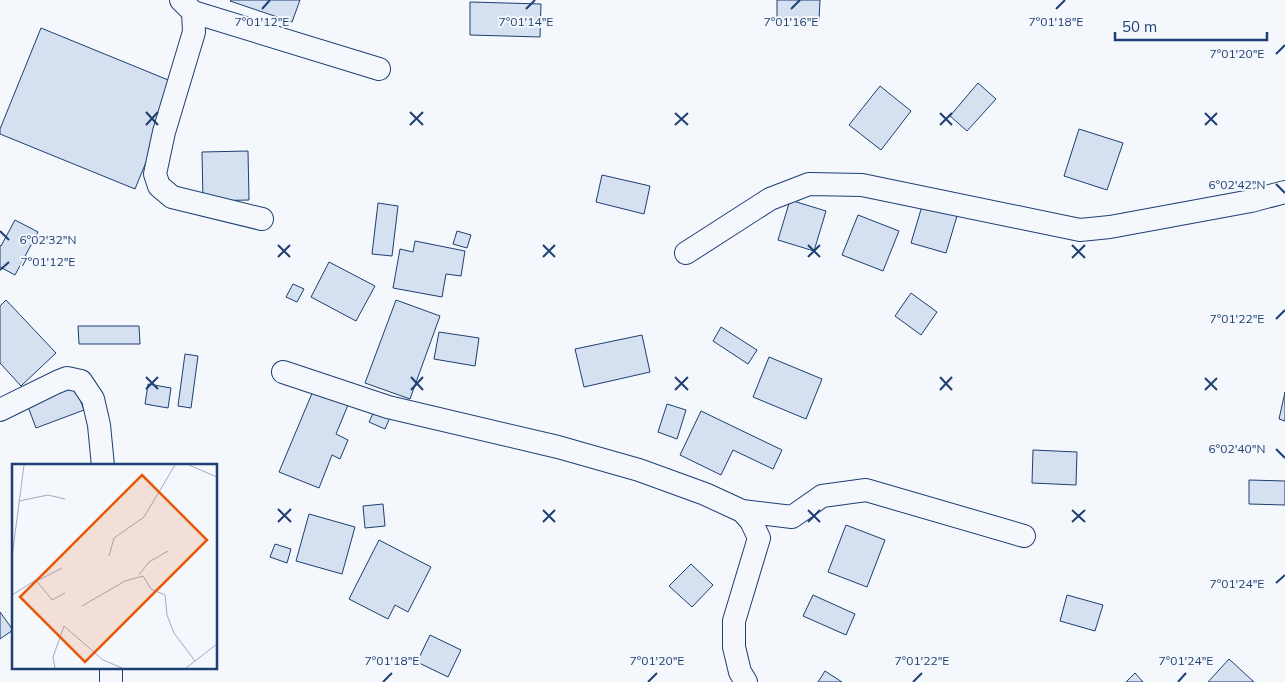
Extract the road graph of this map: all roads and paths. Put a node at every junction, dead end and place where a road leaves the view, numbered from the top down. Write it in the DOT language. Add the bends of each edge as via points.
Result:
graph roads {
  1 [pos="187,6"];
  2 [pos="379,69"];
  3 [pos="1285,192"];
  4 [pos="262,219"];
  5 [pos="686,253"];
  6 [pos="283,372"];
  7 [pos="0,410"];
  8 [pos="103,464"];
  9 [pos="742,511"];
  10 [pos="1024,536"];
  11 [pos="746,682"];
  1 -- 2 [label="street"];
  1 -- 4 [label="street" via="194,32 164,132 155,174 159,186 172,197"];
  3 -- 5 [label="street" via="1251,201 1080,230 862,185 809,184 770,199"];
  6 -- 9 [label="street" via="388,407 639,470"];
  7 -- 8 [label="street" via="56,382 68,378 81,381 93,399"];
  9 -- 10 [label="street" via="792,517 822,496 866,490"];
  9 -- 11 [label="street" via="751,521 758,538 734,620 734,647"];
}
